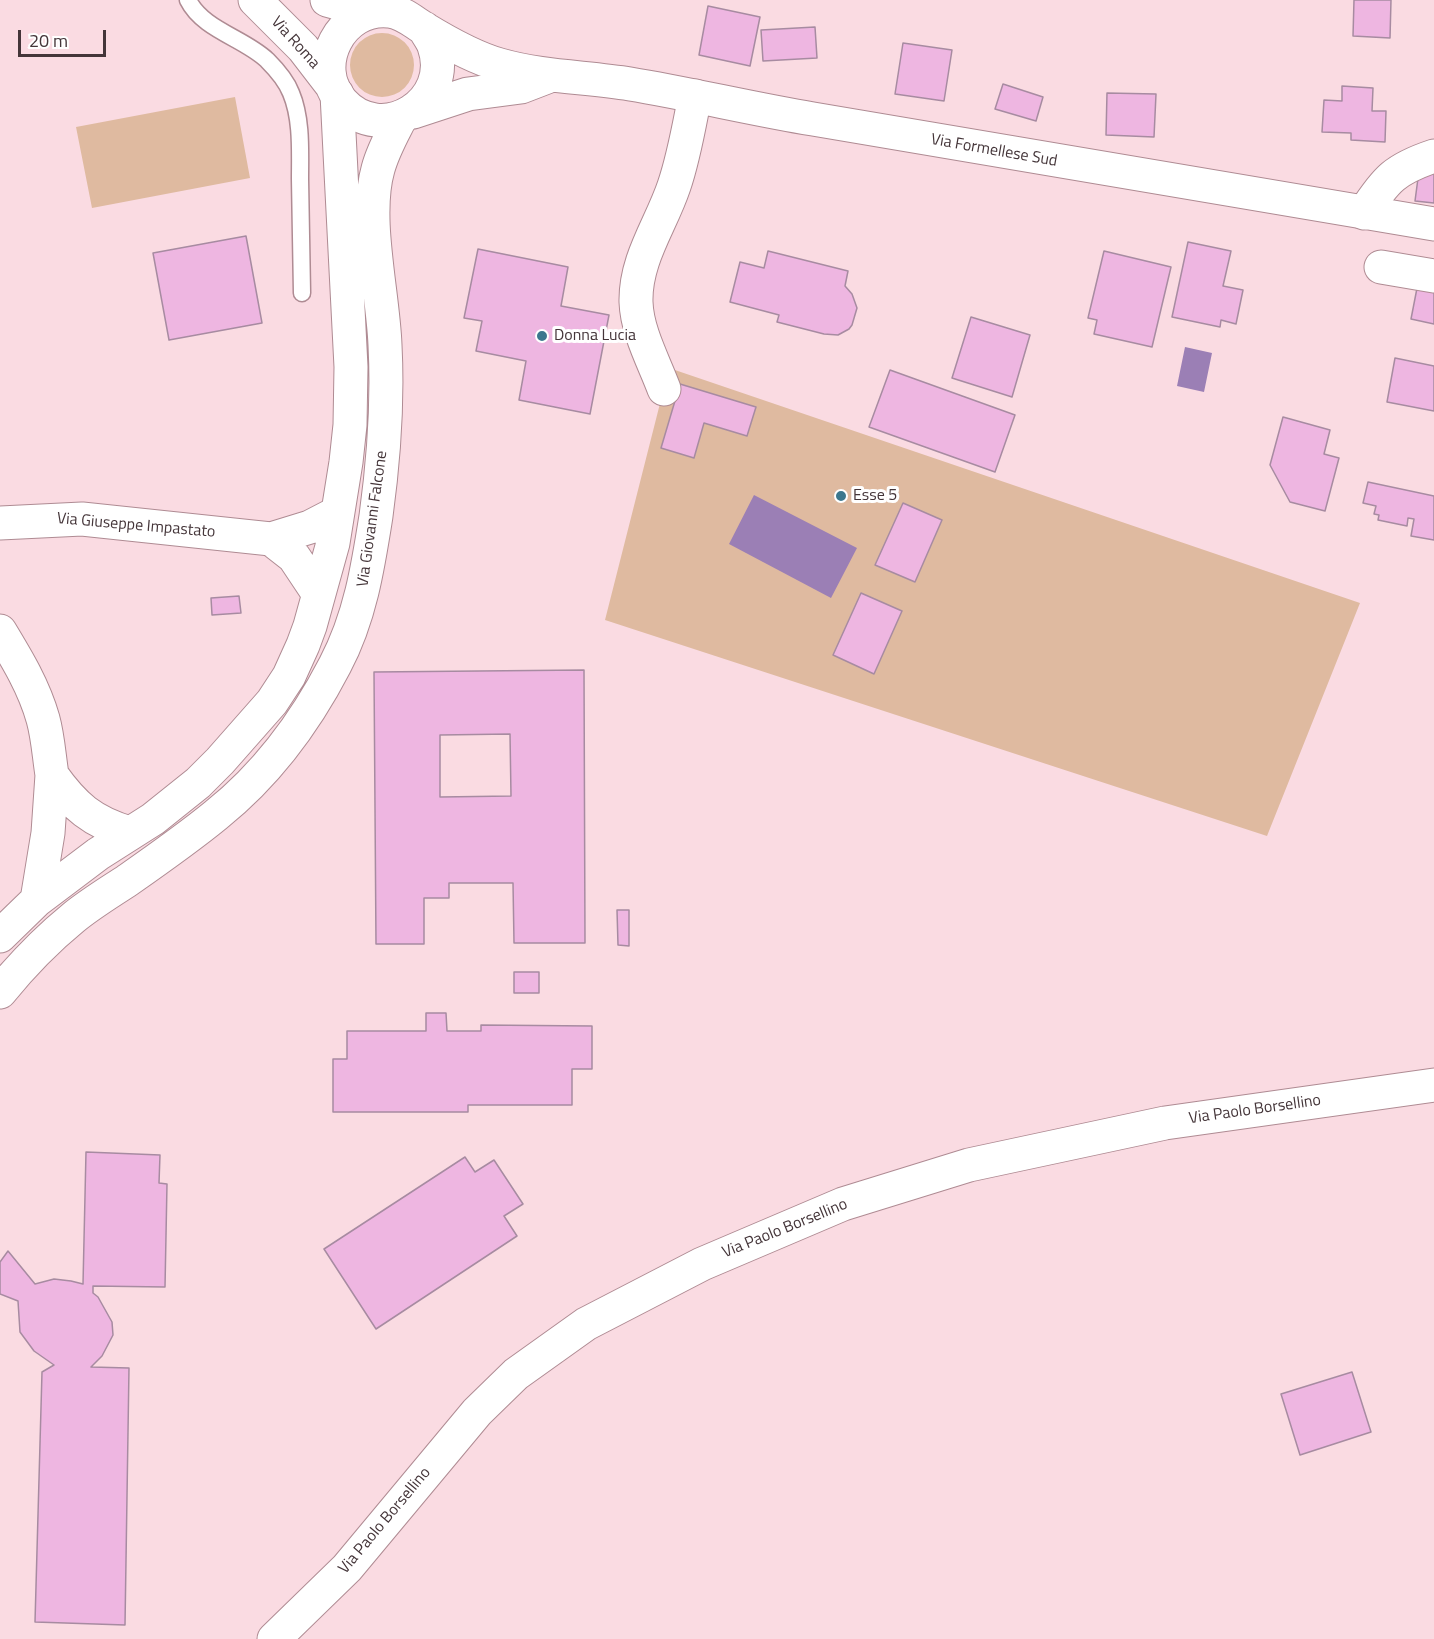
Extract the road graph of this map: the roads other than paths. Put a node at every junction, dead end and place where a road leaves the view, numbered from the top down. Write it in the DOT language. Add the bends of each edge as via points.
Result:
graph roads {
  1 [pos="188,0"];
  2 [pos="255,0"];
  3 [pos="327,0"];
  4 [pos="371,12"];
  5 [pos="424,28"];
  6 [pos="554,75"];
  7 [pos="335,91"];
  8 [pos="695,96"];
  9 [pos="407,114"];
  10 [pos="1434,156"];
  11 [pos="1364,213"];
  12 [pos="1434,224"];
  13 [pos="1381,267"];
  14 [pos="1434,276"];
  15 [pos="302,293"];
  16 [pos="664,389"];
  17 [pos="337,513"];
  18 [pos="0,522"];
  19 [pos="271,539"];
  20 [pos="318,593"];
  21 [pos="0,631"];
  22 [pos="52,775"];
  23 [pos="130,833"];
  24 [pos="37,900"];
  25 [pos="0,936"];
  26 [pos="0,992"];
  27 [pos="1434,1085"];
  28 [pos="274,1639"];
  1 -- 15 [label="lane" via="207,21 261,54 284,78 292,94 300,154"];
  2 -- 7 [label="street, Via Roma" via="303,48"];
  3 -- 4 [label="street"];
  4 -- 5 [label="street" via="390,11"];
  4 -- 7 [label="street" via="353,19 340,32 331,50 328,68"];
  5 -- 6 [label="street, Via Formellese Sud" via="498,65"];
  5 -- 9 [label="street" via="434,44 437,72 427,99"];
  6 -- 8 [label="street, Via Formellese Sud"];
  6 -- 9 [label="street, Via Formellese Sud" via="521,87 468,93"];
  7 -- 9 [label="street" via="358,115 376,120"];
  7 -- 17 [label="street, Via Giovanni Falcone" via="351,395"];
  8 -- 11 [label="street, Via Formellese Sud" via="757,110"];
  8 -- 16 [label="street" via="674,186 644,257 637,290 639,320"];
  9 -- 26 [label="street, Via Giovanni Falcone" via="380,161 374,191 387,378 384,452 369,565 347,640 311,705 258,775 217,814 160,858 75,916"];
  10 -- 11 [label="street" via="1392,175"];
  11 -- 12 [label="street, Via Formellese Sud"];
  13 -- 14 [label="street"];
  17 -- 19 [label="street" via="310,527"];
  17 -- 20 [label="street, Via Giovanni Falcone"];
  18 -- 19 [label="street, Via Giuseppe Impastato" via="82,519"];
  19 -- 20 [label="street" via="294,557"];
  20 -- 23 [label="street, Via Giovanni Falcone" via="303,645 272,702 198,783"];
  21 -- 22 [label="street" via="38,704"];
  22 -- 23 [label="street" via="70,800 95,820"];
  22 -- 24 [label="street"];
  23 -- 24 [label="street, Via Giovanni Falcone"];
  24 -- 25 [label="street, Via Giovanni Falcone"];
  27 -- 28 [label="street, Via Paolo Borsellino" via="1165,1123 969,1165 843,1204 702,1264 586,1324 516,1374 477,1412 347,1568"];
}
